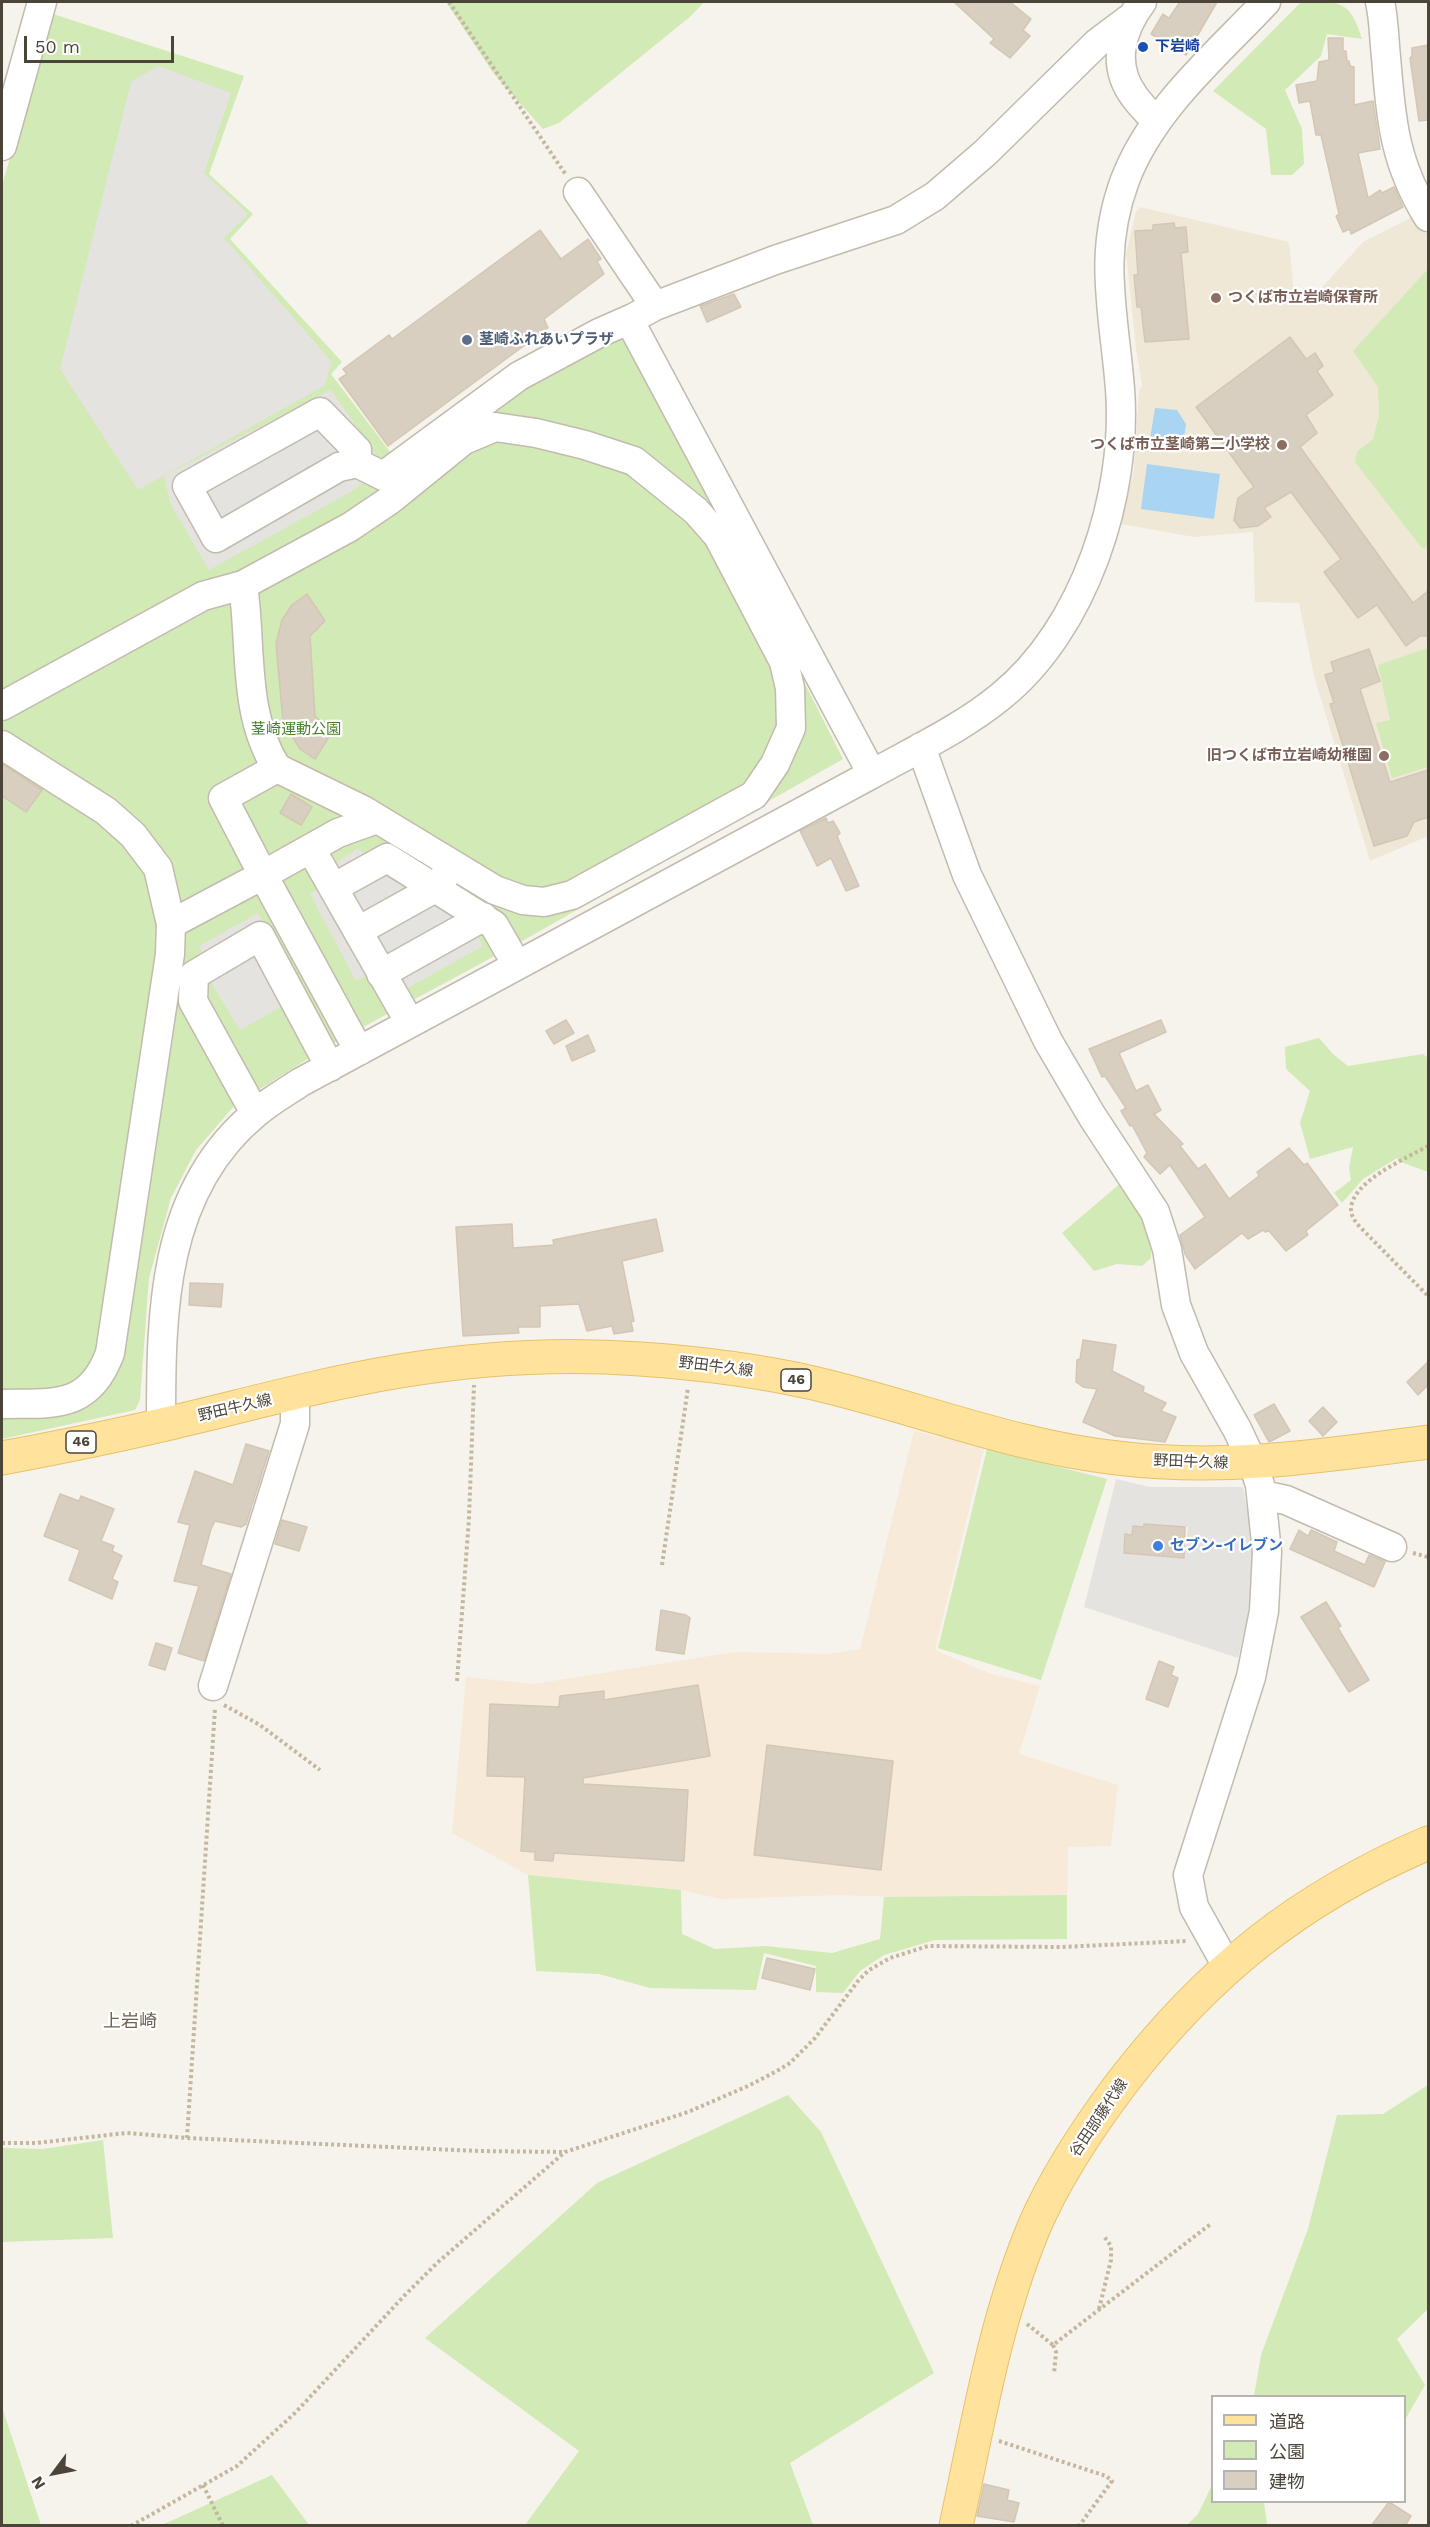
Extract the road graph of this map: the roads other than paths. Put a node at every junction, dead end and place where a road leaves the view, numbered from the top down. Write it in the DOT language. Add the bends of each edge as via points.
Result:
graph roads {
  1 [pos="42,2"];
  2 [pos="1266,2"];
  3 [pos="1380,2"];
  4 [pos="1135,10"];
  5 [pos="1156,121"];
  6 [pos="2,146"];
  7 [pos="578,192"];
  8 [pos="1428,217"];
  9 [pos="644,312"];
  10 [pos="357,463"];
  11 [pos="243,585"];
  12 [pos="2,706"];
  13 [pos="2,745"];
  14 [pos="921,747"];
  15 [pos="277,768"];
  16 [pos="872,774"];
  17 [pos="319,788"];
  18 [pos="377,819"];
  19 [pos="319,844"];
  20 [pos="263,875"];
  21 [pos="445,876"];
  22 [pos="333,888"];
  23 [pos="483,917"];
  24 [pos="171,924"];
  25 [pos="358,931"];
  26 [pos="517,965"];
  27 [pos="381,974"];
  28 [pos="410,1023"];
  29 [pos="359,1051"];
  30 [pos="330,1067"];
  31 [pos="255,1113"];
  32 [pos="295,1394"];
  33 [pos="2,1404"];
  34 [pos="161,1425"];
  35 [pos="1428,1442"];
  36 [pos="2,1458"];
  37 [pos="1253,1463"];
  38 [pos="1262,1495"];
  39 [pos="1392,1547"];
  40 [pos="213,1686"];
  41 [pos="1428,1843"];
  42 [pos="1227,1966"];
  43 [pos="956,2526"];
  1 -- 6 [label="street"];
  2 -- 5 [label="street"];
  3 -- 8 [label="street" via="1397,148"];
  4 -- 5 [label="street" via="1122,38 1124,79"];
  4 -- 9 [label="street" via="985,153 935,196 896,220 775,260"];
  5 -- 14 [label="street" via="1125,181 1108,250 1122,421 1116,477 1090,569 1055,637 1026,674 1000,697"];
  7 -- 9 [label="street"];
  9 -- 10 [label="street" via="519,376 383,476"];
  9 -- 16 [label="street" via="633,327"];
  10 -- 10 [label="street" via="357,450 320,412 188,486 216,538 339,467"];
  11 -- 12 [label="street" via="203,596"];
  11 -- 15 [label="street" via="248,612 248,665 260,731"];
  11 -- 21 [label="street" via="350,526 390,500 464,440 495,427 536,433 634,461 696,511 718,536 784,662 790,688 791,728 775,764 754,795 572,895 544,902 523,900"];
  13 -- 24 [label="street" via="106,811 133,835 158,868"];
  14 -- 16 [label="street"];
  14 -- 37 [label="street" via="967,875 1048,1041 1155,1212 1167,1249 1176,1305 1194,1353"];
  15 -- 17 [label="street"];
  15 -- 20 [label="street" via="223,798"];
  16 -- 26 [label="street"];
  17 -- 18 [label="street"];
  17 -- 19 [label="street" via="329,809 330,825"];
  18 -- 19 [label="street"];
  18 -- 21 [label="street"];
  19 -- 20 [label="street"];
  19 -- 22 [label="street"];
  20 -- 24 [label="street"];
  20 -- 29 [label="street"];
  21 -- 22 [label="street" via="387,858"];
  21 -- 23 [label="street"];
  21 -- 25 [label="street"];
  22 -- 25 [label="street"];
  23 -- 26 [label="street" via="494,925"];
  23 -- 27 [label="street"];
  24 -- 33 [label="street" via="170,954 110,1353 103,1373 72,1399"];
  25 -- 27 [label="street"];
  26 -- 28 [label="street"];
  27 -- 28 [label="street"];
  28 -- 29 [label="street"];
  29 -- 30 [label="street"];
  30 -- 31 [label="street"];
  30 -- 31 [label="street" via="260,936 203,969 194,975 193,1000"];
  31 -- 34 [label="street" via="206,1171 178,1231 170,1263"];
  32 -- 34 [label="main road, 野田牛久線 / 46"];
  32 -- 37 [label="main road, 野田牛久線 / 46" via="397,1371 475,1361 590,1356 691,1363 729,1366 813,1383 1053,1447 1105,1456 1210,1464"];
  32 -- 40 [label="street" via="295,1424"];
  34 -- 36 [label="main road, 野田牛久線 / 46"];
  35 -- 37 [label="main road, 野田牛久線 / 46"];
  37 -- 38 [label="street"];
  38 -- 39 [label="street" via="1286,1500"];
  38 -- 42 [label="street" via="1268,1552 1264,1611 1251,1677 1188,1875 1194,1907"];
  41 -- 42 [label="main road, 谷田部藤代線" via="1378,1864 1326,1895"];
  42 -- 43 [label="main road, 谷田部藤代線" via="1182,2011 1097,2116 1035,2226 994,2342"];
}
